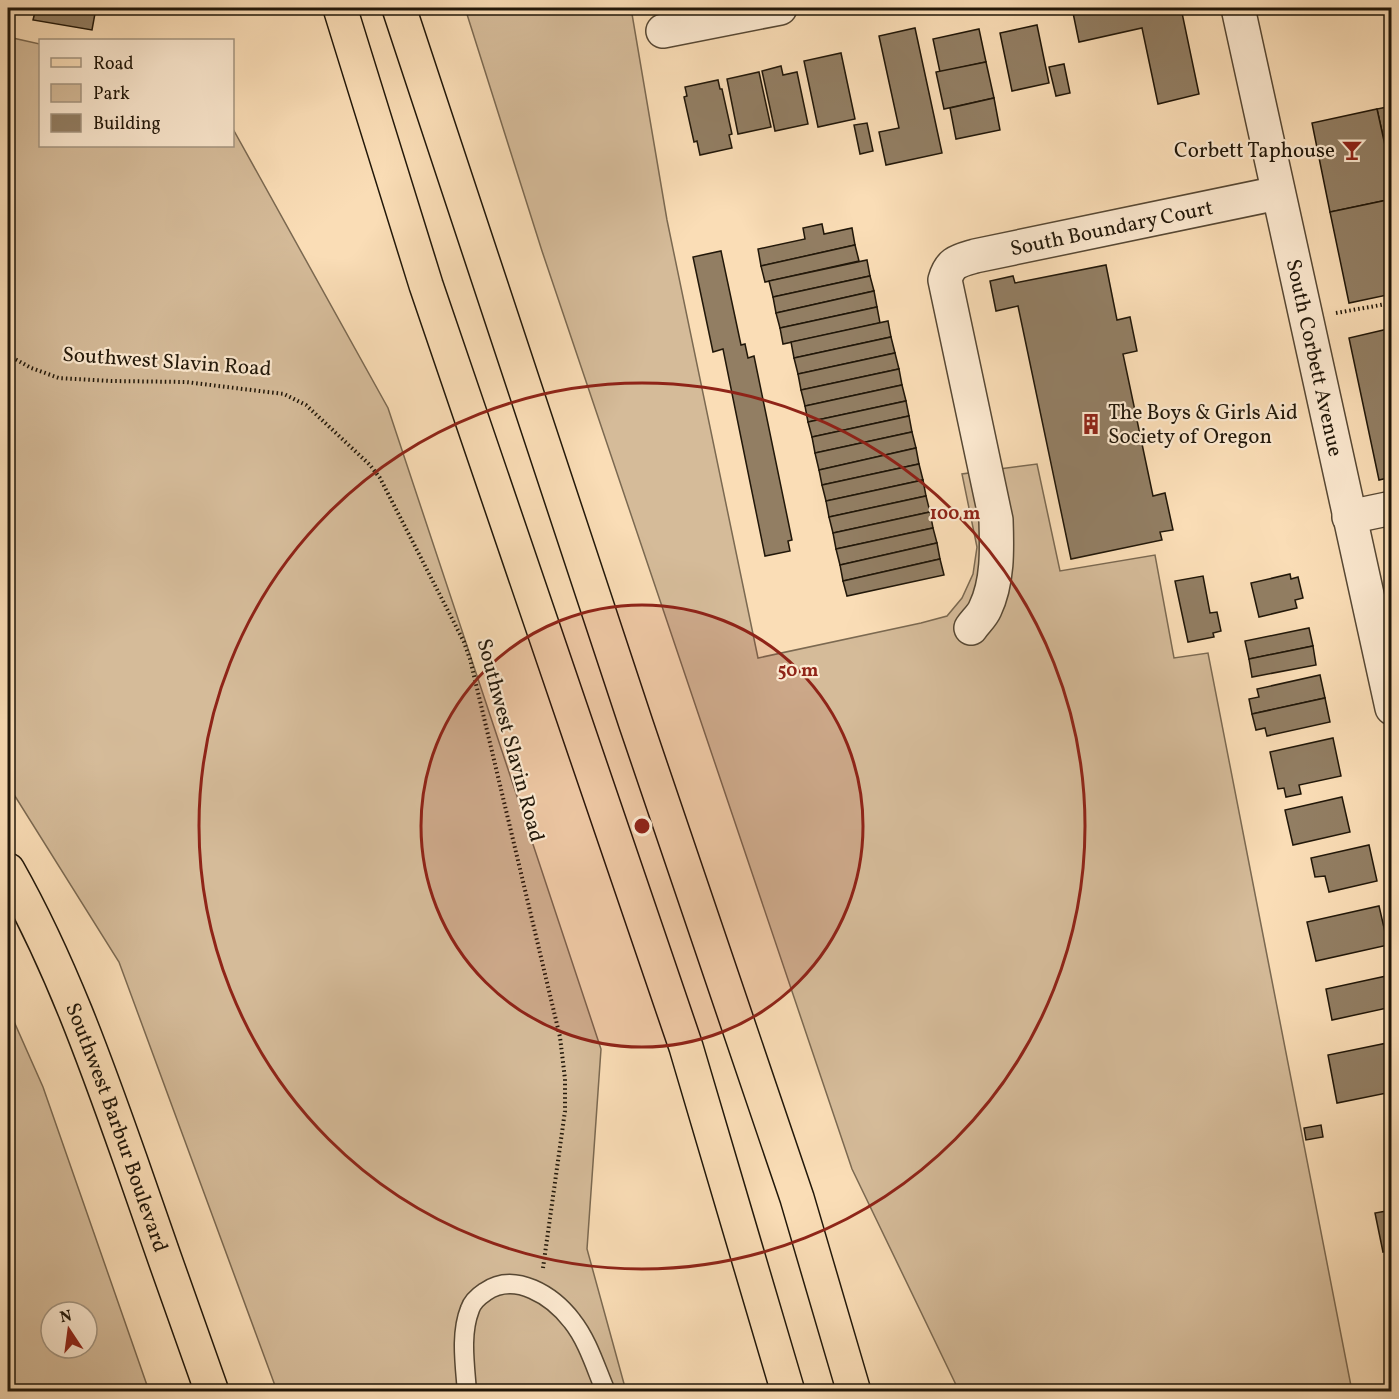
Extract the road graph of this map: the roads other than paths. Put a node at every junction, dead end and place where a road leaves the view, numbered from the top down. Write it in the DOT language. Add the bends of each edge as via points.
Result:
graph roads {
  1 [pos="340,8"];
  2 [pos="399,8"];
  3 [pos="780,8"];
  4 [pos="1238,8"];
  5 [pos="663,31"];
  6 [pos="1278,194"];
  7 [pos="1392,508"];
  8 [pos="1350,517"];
  9 [pos="971,628"];
  10 [pos="1392,708"];
  11 [pos="8,870"];
  12 [pos="212,1392"];
  13 [pos="467,1392"];
  14 [pos="606,1392"];
  15 [pos="788,1392"];
  16 [pos="854,1392"];
  1 -- 15 [label="main road" via="426,285 686,1047"];
  2 -- 16 [label="main road" via="797,1198"];
  3 -- 5 [label="street"];
  4 -- 6 [label="street, South Corbett Avenue"];
  6 -- 8 [label="street, South Corbett Avenue"];
  6 -- 9 [label="street, South Boundary Court" via="975,256 957,261 948,269 945,280 996,520 993,582 985,610"];
  7 -- 8 [label="street"];
  8 -- 10 [label="street, South Corbett Avenue"];
  11 -- 12 [label="main road, Southwest Barbur Boulevard" via="59,970 96,1060"];
  13 -- 14 [label="lane" via="465,1326 471,1307 493,1287 511,1284 527,1287 557,1303 574,1322"];
}
